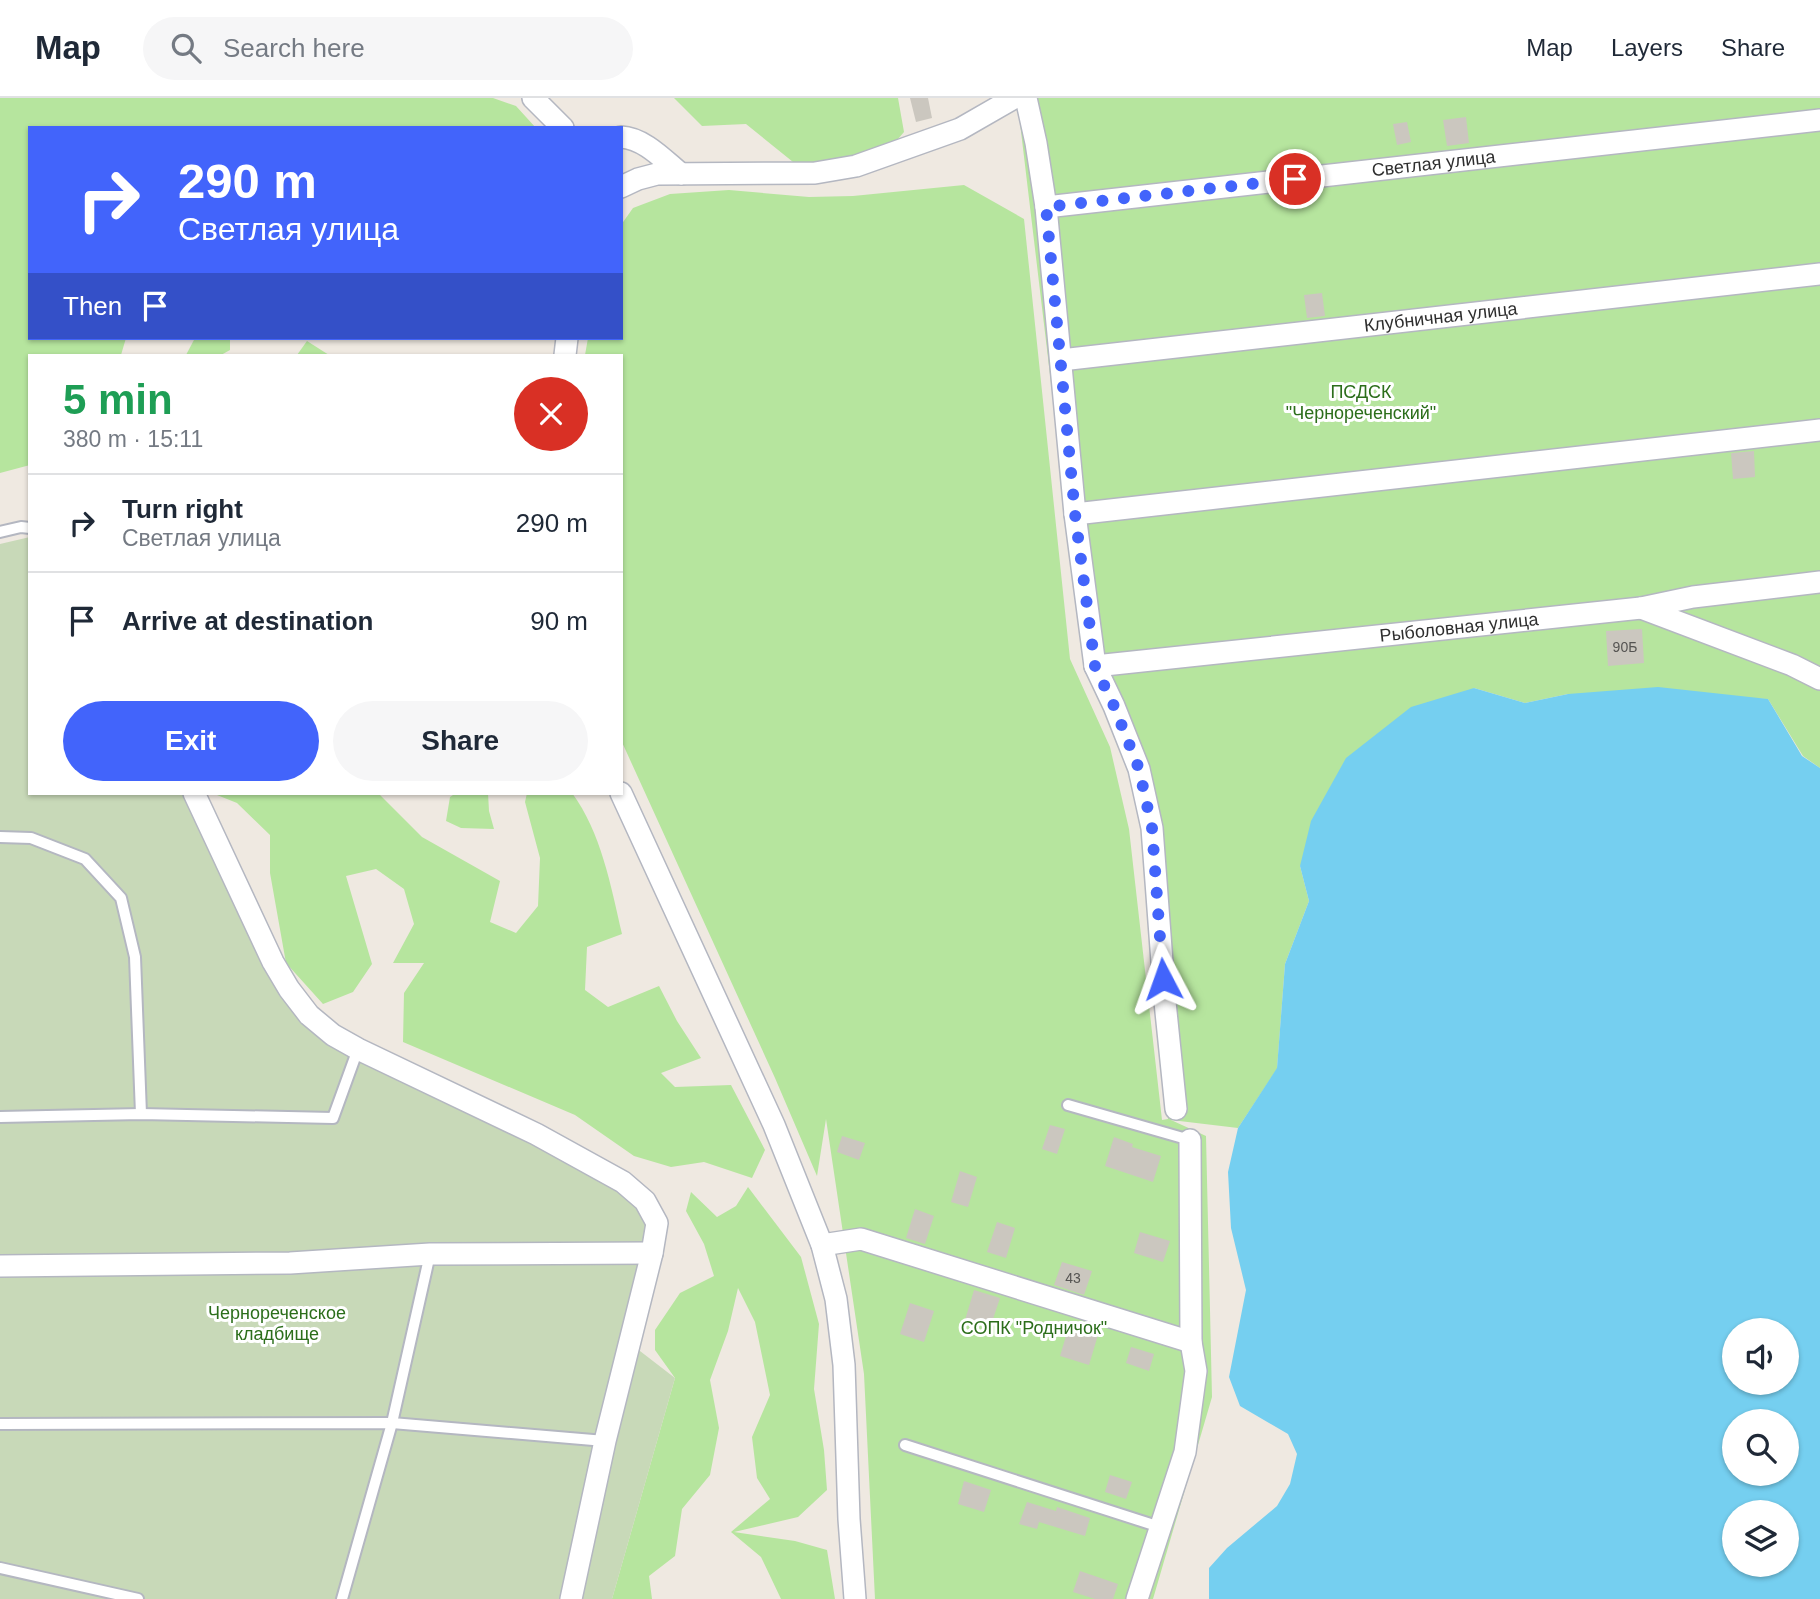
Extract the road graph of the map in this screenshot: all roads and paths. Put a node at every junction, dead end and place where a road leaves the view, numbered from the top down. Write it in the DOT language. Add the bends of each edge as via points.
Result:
graph roads {
  1 [pos="533,98"];
  2 [pos="1014,98"];
  3 [pos="1026,98"];
  4 [pos="1820,120"];
  5 [pos="561,126"];
  6 [pos="623,137"];
  7 [pos="681,174"];
  8 [pos="623,186"];
  9 [pos="1046,207"];
  10 [pos="1820,274"];
  11 [pos="1061,360"];
  12 [pos="1820,430"];
  13 [pos="1075,514"];
  14 [pos="28,528"];
  15 [pos="0,532"];
  16 [pos="1820,582"];
  17 [pos="1641,608"];
  18 [pos="1095,666"];
  19 [pos="1820,678"];
  20 [pos="195,795"];
  21 [pos="622,795"];
  22 [pos="0,837"];
  23 [pos="358,1049"];
  24 [pos="1068,1105"];
  25 [pos="1176,1109"];
  26 [pos="141,1114"];
  27 [pos="0,1117"];
  28 [pos="1190,1140"];
  29 [pos="822,1245"];
  30 [pos="652,1253"];
  31 [pos="430,1254"];
  32 [pos="0,1266"];
  33 [pos="1191,1342"];
  34 [pos="392,1423"];
  35 [pos="0,1424"];
  36 [pos="605,1441"];
  37 [pos="905,1444"];
  38 [pos="1160,1527"];
  39 [pos="0,1568"];
  40 [pos="138,1599"];
  41 [pos="342,1599"];
  42 [pos="571,1599"];
  43 [pos="855,1599"];
  44 [pos="1137,1599"];
  1 -- 5 [label="street"];
  2 -- 7 [label="street" via="960,129 856,166 816,173"];
  3 -- 9 [label="street"];
  4 -- 9 [label="street, Светлая улица"];
  6 -- 7 [label="street" via="647,146"];
  7 -- 8 [label="street" via="657,174"];
  9 -- 11 [label="street"];
  10 -- 11 [label="street, Клубничная улица"];
  11 -- 13 [label="street"];
  12 -- 13 [label="street"];
  13 -- 18 [label="street"];
  14 -- 15 [label="lane"];
  16 -- 17 [label="street, Рыболовная улица"];
  17 -- 18 [label="street, Рыболовная улица"];
  17 -- 19 [label="street"];
  18 -- 25 [label="street" via="1139,769 1152,828"];
  20 -- 23 [label="street" via="289,989 309,1015"];
  21 -- 29 [label="street" via="774,1125"];
  22 -- 26 [label="lane" via="31,838 85,859 121,898 135,957"];
  23 -- 26 [label="lane" via="333,1118"];
  23 -- 30 [label="street" via="536,1134 623,1182 645,1201 657,1223"];
  24 -- 28 [label="lane"];
  26 -- 27 [label="lane"];
  28 -- 33 [label="street"];
  29 -- 33 [label="street" via="862,1239"];
  29 -- 43 [label="street" via="836,1299 844,1365"];
  30 -- 31 [label="street"];
  30 -- 36 [label="street"];
  31 -- 32 [label="street" via="290,1263"];
  31 -- 34 [label="lane"];
  33 -- 38 [label="street" via="1196,1371 1185,1452"];
  34 -- 35 [label="lane"];
  34 -- 36 [label="lane"];
  34 -- 41 [label="lane"];
  36 -- 42 [label="street"];
  37 -- 38 [label="lane"];
  38 -- 44 [label="street"];
  39 -- 40 [label="lane"];
}
